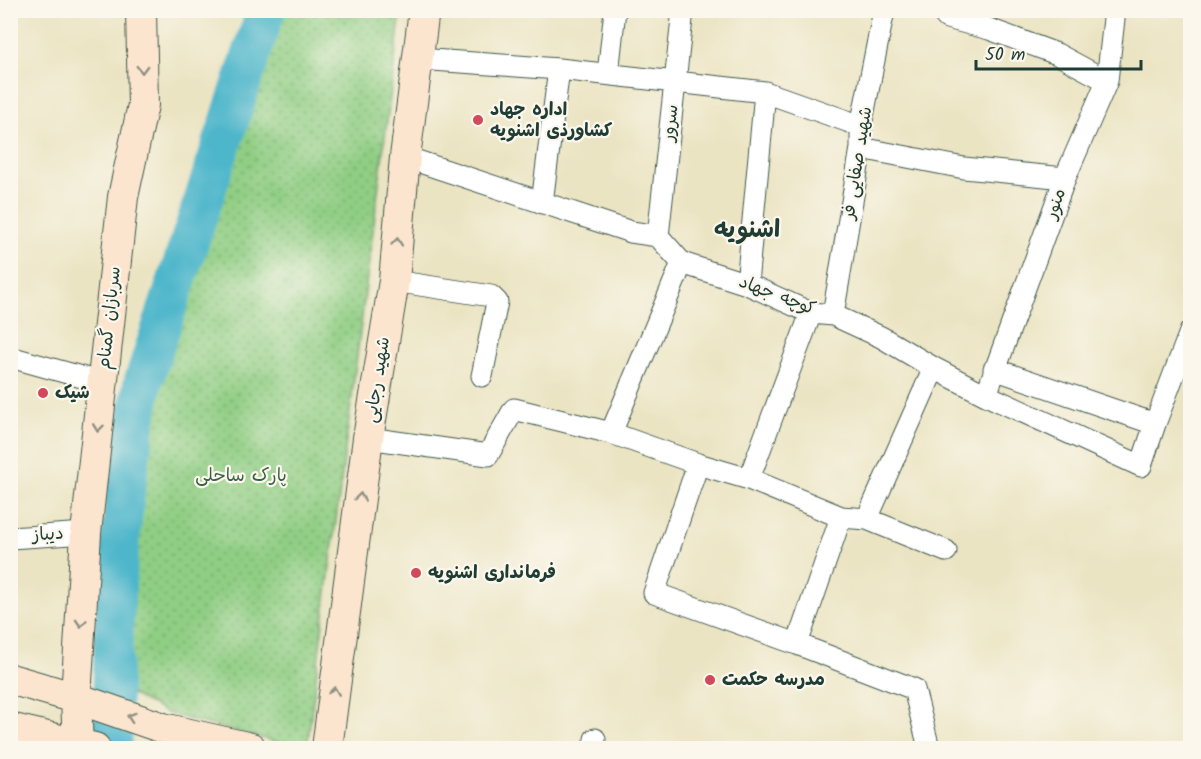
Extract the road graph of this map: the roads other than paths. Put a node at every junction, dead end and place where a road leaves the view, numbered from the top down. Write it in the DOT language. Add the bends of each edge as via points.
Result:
graph roads {
  1 [pos="141,10"];
  2 [pos="424,10"];
  3 [pos="615,10"];
  4 [pos="683,10"];
  5 [pos="884,10"];
  6 [pos="940,10"];
  7 [pos="1115,10"];
  8 [pos="418,59"];
  9 [pos="559,69"];
  10 [pos="608,74"];
  11 [pos="676,81"];
  12 [pos="1107,81"];
  13 [pos="765,92"];
  14 [pos="861,126"];
  15 [pos="861,148"];
  16 [pos="405,157"];
  17 [pos="1065,178"];
  18 [pos="542,203"];
  19 [pos="658,236"];
  20 [pos="682,263"];
  21 [pos="394,281"];
  22 [pos="747,284"];
  23 [pos="811,312"];
  24 [pos="833,315"];
  25 [pos="1191,332"];
  26 [pos="10,357"];
  27 [pos="934,368"];
  28 [pos="994,369"];
  29 [pos="482,376"];
  30 [pos="103,383"];
  31 [pos="986,395"];
  32 [pos="1155,424"];
  33 [pos="610,433"];
  34 [pos="368,438"];
  35 [pos="698,464"];
  36 [pos="749,479"];
  37 [pos="841,518"];
  38 [pos="867,519"];
  39 [pos="86,532"];
  40 [pos="10,538"];
  41 [pos="946,550"];
  42 [pos="797,644"];
  43 [pos="20,682"];
  44 [pos="88,703"];
  45 [pos="19,736"];
  46 [pos="86,748"];
  47 [pos="251,748"];
  48 [pos="327,748"];
  49 [pos="928,748"];
  1 -- 30 [label="street, سربازان گمنام, one-way" via="143,105 123,197"];
  2 -- 8 [label="street, شهید رجایی"];
  3 -- 10 [label="street"];
  4 -- 11 [label="street, سرور"];
  5 -- 14 [label="street, شهید صفایی فر"];
  6 -- 12 [label="street" via="946,18 1057,54"];
  7 -- 12 [label="street, منور"];
  8 -- 9 [label="street"];
  8 -- 16 [label="street, شهید رجایی"];
  9 -- 10 [label="street"];
  9 -- 18 [label="street"];
  10 -- 11 [label="street"];
  11 -- 13 [label="street"];
  11 -- 19 [label="street, سرور"];
  12 -- 17 [label="street, منور"];
  13 -- 14 [label="street"];
  13 -- 22 [label="street"];
  14 -- 15 [label="street, شهید صفایی فر"];
  15 -- 17 [label="street" via="964,168"];
  15 -- 24 [label="street, شهید صفایی فر"];
  16 -- 18 [label="street"];
  21 -- 16 [label="street, شهید رجایی, one-way"];
  17 -- 28 [label="street, منور"];
  18 -- 19 [label="street" via="631,232"];
  19 -- 20 [label="street"];
  20 -- 22 [label="street, کوچه جهاد"];
  20 -- 33 [label="street"];
  21 -- 29 [label="street" via="490,296 496,303"];
  21 -- 34 [label="street, شهید رجایی"];
  22 -- 23 [label="street, کوچه جهاد"];
  23 -- 24 [label="street, کوچه جهاد"];
  23 -- 36 [label="street"];
  24 -- 27 [label="street, کوچه جهاد" via="881,336"];
  25 -- 32 [label="street"];
  26 -- 30 [label="street"];
  27 -- 31 [label="street, کوچه جهاد"];
  27 -- 38 [label="street"];
  28 -- 31 [label="street, منور"];
  28 -- 32 [label="street"];
  30 -- 39 [label="street, سربازان گمنام, one-way"];
  31 -- 32 [label="street, کوچه جهاد" via="1141,466"];
  33 -- 34 [label="street" via="514,409 488,455"];
  33 -- 35 [label="street"];
  48 -- 34 [label="street, شهید رجایی, one-way"];
  35 -- 36 [label="street"];
  35 -- 42 [label="street" via="654,593"];
  36 -- 37 [label="street"];
  37 -- 38 [label="street"];
  37 -- 42 [label="street"];
  38 -- 41 [label="street"];
  39 -- 40 [label="street, دیباز"];
  39 -- 44 [label="street, سربازان گمنام, one-way"];
  42 -- 49 [label="street" via="914,689"];
  43 -- 44 [label="street"];
  43 -- 45 [label="street"];
  44 -- 46 [label="street, سربازان گمنام"];
  47 -- 44 [label="street, one-way" via="163,728"];
  45 -- 46 [label="street"];
}
